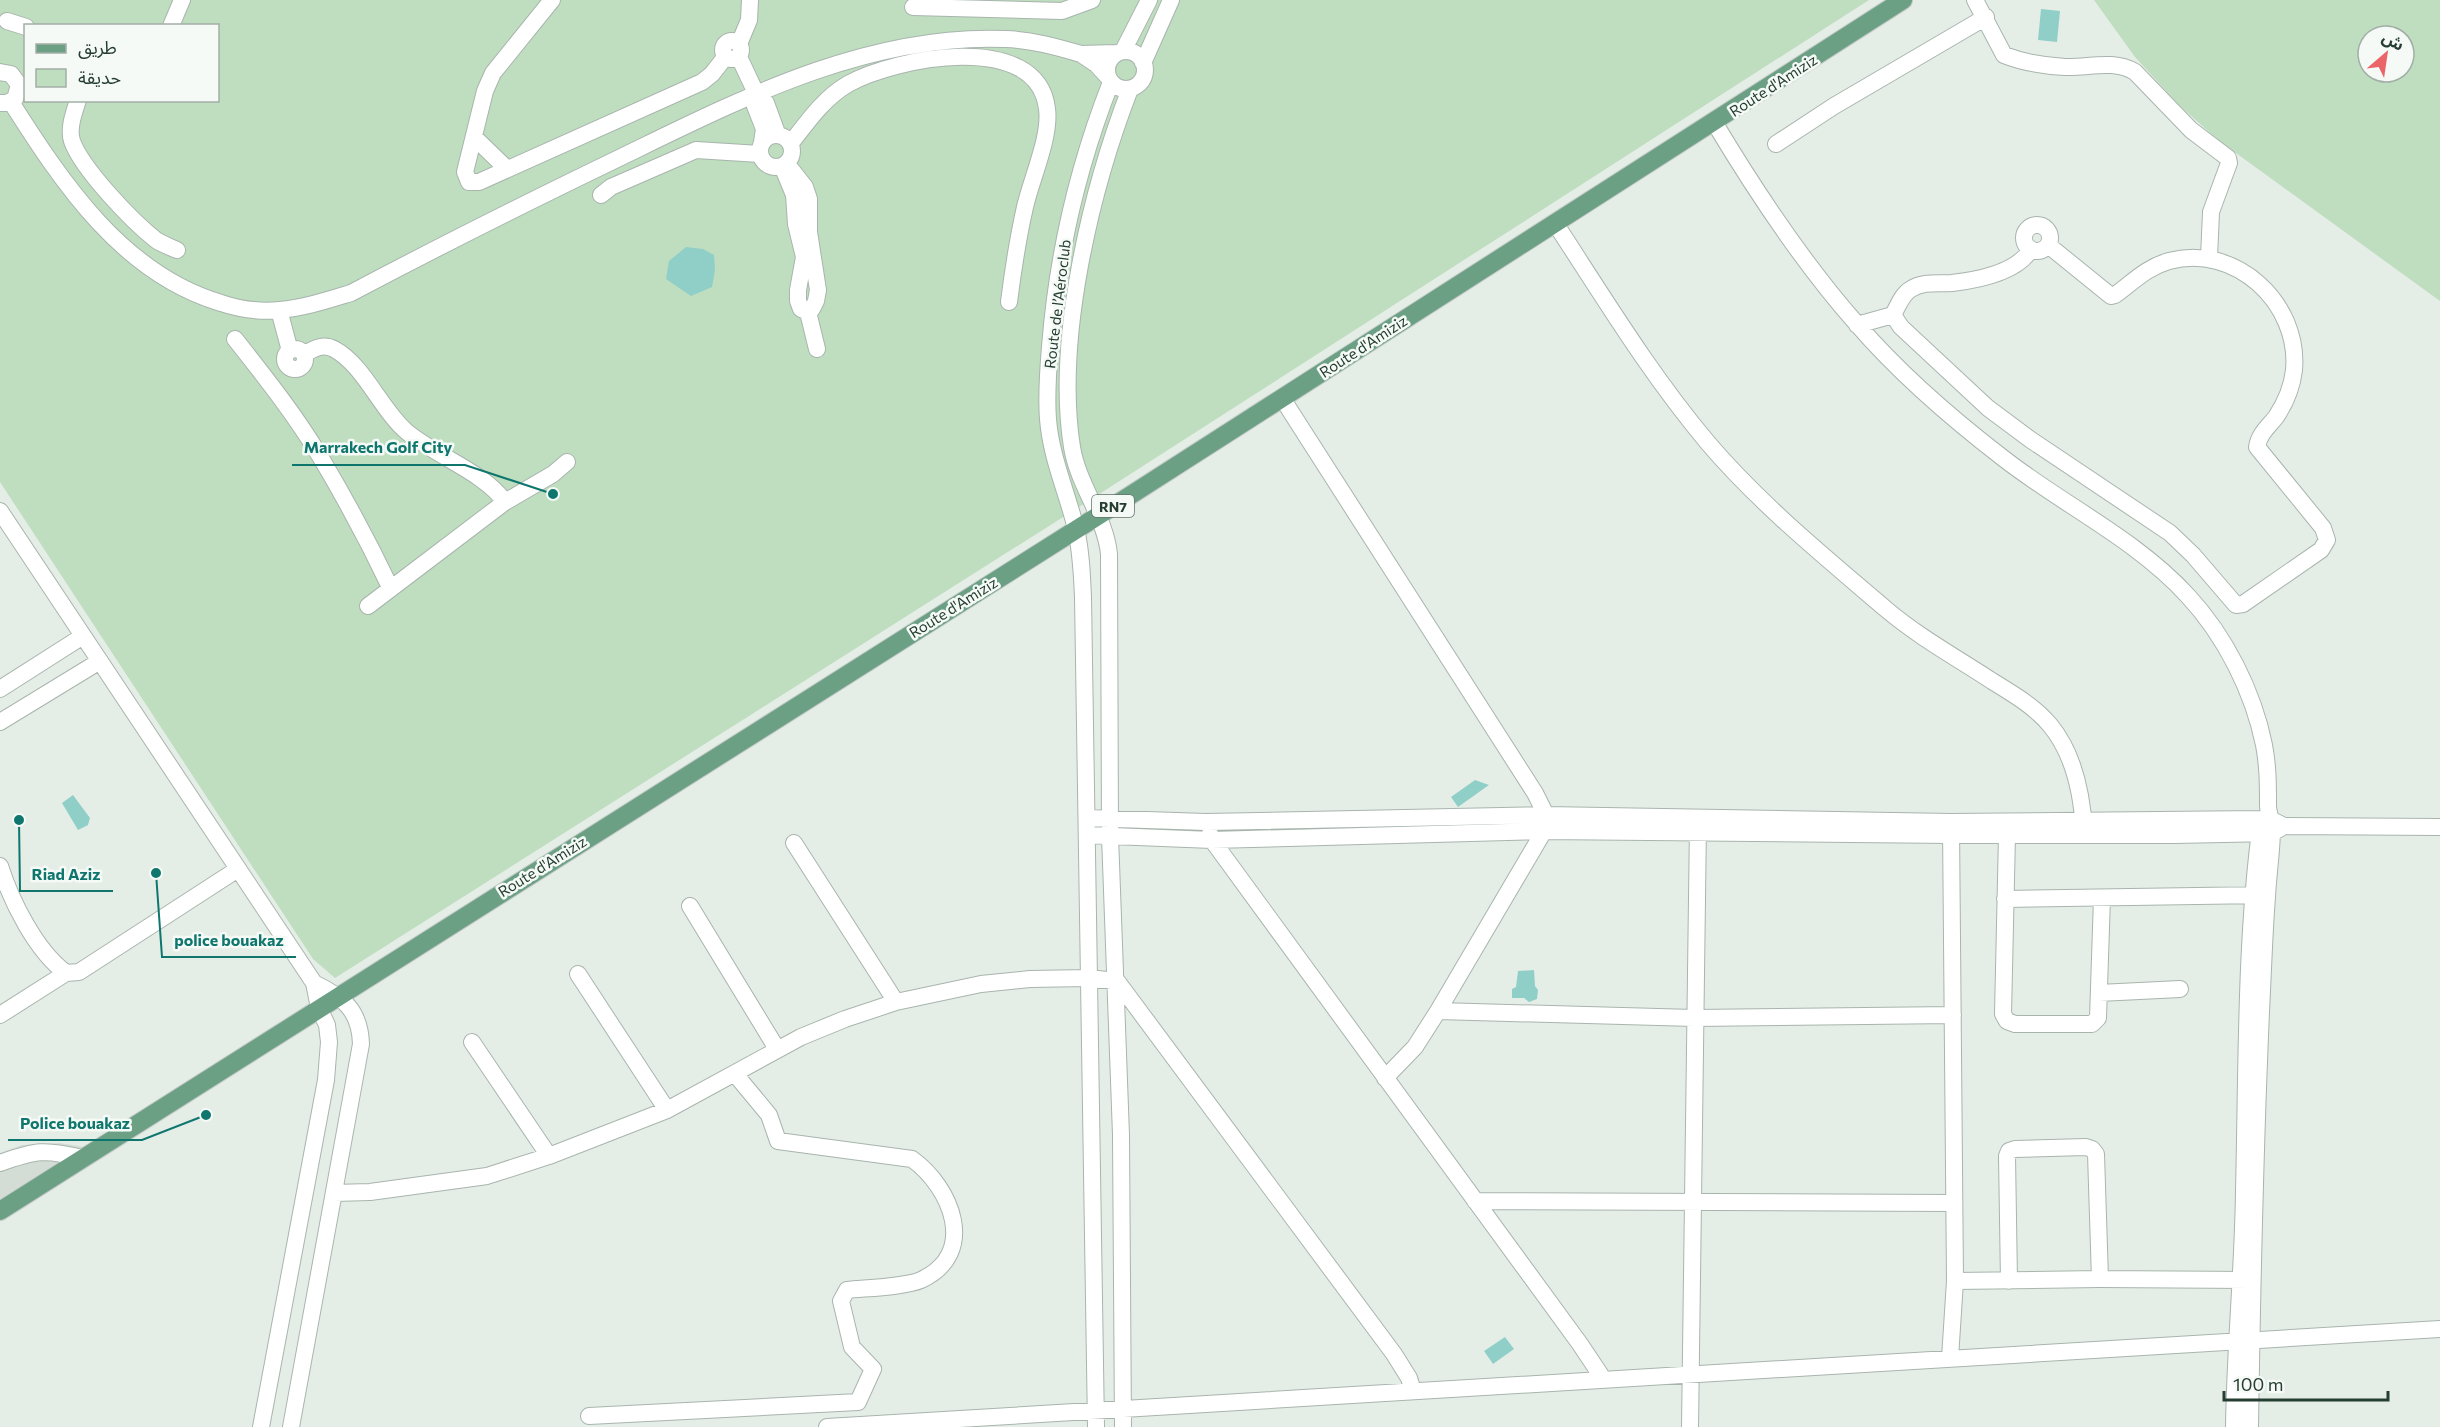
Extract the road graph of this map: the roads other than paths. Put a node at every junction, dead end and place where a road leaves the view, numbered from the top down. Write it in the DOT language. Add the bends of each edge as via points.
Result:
graph roads {
  1 [pos="182,0"];
  2 [pos="552,0"];
  3 [pos="750,0"];
  4 [pos="1092,0"];
  5 [pos="1149,0"];
  6 [pos="1171,0"];
  7 [pos="1903,0"];
  8 [pos="1975,0"];
  9 [pos="913,7"];
  10 [pos="1986,17"];
  11 [pos="8,21"];
  12 [pos="172,24"];
  13 [pos="24,26"];
  14 [pos="1119,52"];
  15 [pos="734,53"];
  16 [pos="1082,54"];
  17 [pos="1143,63"];
  18 [pos="0,72"];
  19 [pos="1109,79"];
  20 [pos="1130,89"];
  21 [pos="16,90"];
  22 [pos="756,93"];
  23 [pos="77,102"];
  24 [pos="1714,123"];
  25 [pos="474,137"];
  26 [pos="773,143"];
  27 [pos="1776,144"];
  28 [pos="785,165"];
  29 [pos="507,169"];
  30 [pos="601,195"];
  31 [pos="1555,223"];
  32 [pos="177,250"];
  33 [pos="2209,258"];
  34 [pos="1009,302"];
  35 [pos="279,310"];
  36 [pos="1893,315"];
  37 [pos="1857,325"];
  38 [pos="235,339"];
  39 [pos="817,349"];
  40 [pos="294,356"];
  41 [pos="268,381"];
  42 [pos="1282,398"];
  43 [pos="567,462"];
  44 [pos="505,502"];
  45 [pos="0,511"];
  46 [pos="1097,516"];
  47 [pos="1076,529"];
  48 [pos="390,587"];
  49 [pos="368,606"];
  50 [pos="83,636"];
  51 [pos="100,661"];
  52 [pos="0,689"];
  53 [pos="0,722"];
  54 [pos="1086,818"];
  55 [pos="1111,818"];
  56 [pos="1206,822"];
  57 [pos="1545,823"];
  58 [pos="2269,824"];
  59 [pos="1698,827"];
  60 [pos="2440,827"];
  61 [pos="2084,828"];
  62 [pos="1951,829"];
  63 [pos="1087,835"];
  64 [pos="2007,835"];
  65 [pos="1110,836"];
  66 [pos="1212,840"];
  67 [pos="794,843"];
  68 [pos="0,866"];
  69 [pos="238,868"];
  70 [pos="2260,895"];
  71 [pos="2102,898"];
  72 [pos="2005,899"];
  73 [pos="690,906"];
  74 [pos="66,974"];
  75 [pos="578,974"];
  76 [pos="1088,978"];
  77 [pos="1117,981"];
  78 [pos="314,984"];
  79 [pos="2180,989"];
  80 [pos="2100,993"];
  81 [pos="338,994"];
  82 [pos="896,1002"];
  83 [pos="319,1008"];
  84 [pos="1438,1011"];
  85 [pos="0,1015"];
  86 [pos="1953,1015"];
  87 [pos="1694,1018"];
  88 [pos="472,1042"];
  89 [pos="777,1049"];
  90 [pos="735,1074"];
  91 [pos="1385,1078"];
  92 [pos="667,1110"];
  93 [pos="1121,1134"];
  94 [pos="1093,1137"];
  95 [pos="549,1156"];
  96 [pos="83,1158"];
  97 [pos="0,1163"];
  98 [pos="334,1193"];
  99 [pos="1475,1202"];
  100 [pos="1695,1202"];
  101 [pos="1954,1203"];
  102 [pos="0,1211"];
  103 [pos="2100,1279"];
  104 [pos="2247,1280"];
  105 [pos="1955,1281"];
  106 [pos="2009,1281"];
  107 [pos="2440,1329"];
  108 [pos="2243,1341"];
  109 [pos="1950,1358"];
  110 [pos="1690,1374"];
  111 [pos="1601,1380"];
  112 [pos="1413,1391"];
  113 [pos="1123,1408"];
  114 [pos="589,1416"];
  115 [pos="1096,1419"];
  116 [pos="261,1427"];
  117 [pos="291,1427"];
  118 [pos="827,1427"];
  119 [pos="1123,1427"];
  120 [pos="1690,1427"];
  121 [pos="2234,1427"];
  122 [pos="2250,1427"];
  1 -- 12 [label="street"];
  2 -- 25 [label="street" via="493,73"];
  3 -- 15 [label="street" via="749,20"];
  4 -- 9 [label="street" via="1062,10"];
  5 -- 14 [label="street"];
  6 -- 17 [label="street"];
  7 -- 24 [label="main road, Route d'Amiziz / RN7"];
  8 -- 10 [label="street"];
  10 -- 27 [label="street"];
  10 -- 33 [label="street" via="2004,55 2013,59 2065,67 2124,66 2135,72 2191,130 2228,158 2211,212"];
  11 -- 13 [label="street"];
  14 -- 16 [label="street"];
  14 -- 17 [label="street" via="1135,53"];
  14 -- 19 [label="street" via="1107,66"];
  15 -- 22 [label="street"];
  15 -- 29 [label="street" via="702,82"];
  16 -- 19 [label="street"];
  16 -- 22 [label="street" via="1008,39 927,43 869,54"];
  17 -- 20 [label="street" via="1144,76"];
  18 -- 21 [label="street" via="11,74"];
  19 -- 20 [label="street" via="1119,88"];
  19 -- 47 [label="street, Route de l’Aéroclub" via="1070,216 1060,263 1050,356 1048,419 1053,455"];
  20 -- 46 [label="street, Route de l’Aéroclub" via="1098,187 1071,325 1067,380 1072,448 1078,476"];
  21 -- 35 [label="street" via="68,187 138,261 168,282 201,297 233,307"];
  22 -- 26 [label="street" via="766,103"];
  22 -- 35 [label="street" via="543,194 351,293"];
  23 -- 32 [label="street" via="71,140 85,165 157,241"];
  24 -- 31 [label="main road, Route d'Amiziz / RN7"];
  24 -- 37 [label="street" via="1790,240"];
  25 -- 29 [label="street"];
  25 -- 29 [label="street" via="465,172 469,182 474,184"];
  26 -- 28 [label="street" via="793,152"];
  26 -- 28 [label="street" via="766,164"];
  26 -- 30 [label="street" via="696,150 611,186"];
  26 -- 34 [label="street" via="831,96 866,75 891,66 946,57 982,57 1026,74 1044,95 1047,126 1025,206"];
  28 -- 39 [label="street" via="804,257 798,301 801,309 808,312"];
  31 -- 42 [label="main road, Route d'Amiziz / RN7"];
  31 -- 61 [label="street" via="1665,388 1709,444 1758,496 1891,613 2040,714 2067,753 2079,787"];
  33 -- 36 [label="street" via="2191,257 2158,264 2111,296 2048,244 2048,231 2037,225 2026,231 2024,238 2031,249 2025,260 1977,279 1911,288"];
  33 -- 36 [label="street" via="2225,262 2259,282 2288,326 2294,352 2292,386 2257,447 2324,528 2327,540 2320,550 2243,604 2236,605 2170,533 1988,408"];
  35 -- 40 [label="street"];
  36 -- 37 [label="street"];
  37 -- 58 [label="street" via="1961,424 2045,489 2140,554 2187,596 2213,627 2229,653 2263,740"];
  38 -- 41 [label="street"];
  40 -- 41 [label="street"];
  40 -- 44 [label="street" via="321,346 343,354 406,431 489,485"];
  41 -- 48 [label="street" via="320,456"];
  42 -- 46 [label="main road, Route d'Amiziz / RN7"];
  42 -- 57 [label="street" via="1535,793"];
  43 -- 44 [label="street"];
  44 -- 48 [label="street"];
  45 -- 50 [label="street"];
  46 -- 47 [label="main road, Route d'Amiziz / RN7"];
  46 -- 55 [label="street, Route de l’Aéroclub" via="1109,554"];
  47 -- 54 [label="street, Route de l’Aéroclub" via="1083,597"];
  47 -- 81 [label="main road, Route d'Amiziz / RN7"];
  48 -- 49 [label="street"];
  50 -- 51 [label="street"];
  50 -- 52 [label="street"];
  51 -- 53 [label="street"];
  51 -- 69 [label="street"];
  54 -- 55 [label="street"];
  54 -- 63 [label="street, Route de l’Aéroclub"];
  55 -- 56 [label="street"];
  55 -- 65 [label="street, Route de l’Aéroclub"];
  56 -- 57 [label="street"];
  56 -- 66 [label="street"];
  57 -- 59 [label="street"];
  57 -- 66 [label="street"];
  57 -- 84 [label="street"];
  58 -- 60 [label="street"];
  58 -- 61 [label="street"];
  58 -- 70 [label="street"];
  59 -- 62 [label="street"];
  59 -- 87 [label="street"];
  61 -- 62 [label="street"];
  61 -- 64 [label="street"];
  62 -- 64 [label="street"];
  62 -- 86 [label="street"];
  63 -- 65 [label="street"];
  63 -- 76 [label="street, Route de l’Aéroclub"];
  64 -- 72 [label="street"];
  65 -- 66 [label="street"];
  65 -- 77 [label="street, Route de l’Aéroclub"];
  66 -- 91 [label="street"];
  67 -- 82 [label="street"];
  68 -- 74 [label="street" via="16,908 55,965"];
  69 -- 74 [label="street" via="79,972"];
  69 -- 78 [label="street"];
  70 -- 71 [label="street"];
  70 -- 104 [label="street" via="2258,1079"];
  71 -- 72 [label="street"];
  71 -- 80 [label="street"];
  72 -- 80 [label="street" via="2003,1014 2007,1021 2092,1024 2098,1018"];
  73 -- 89 [label="street"];
  74 -- 85 [label="street"];
  75 -- 92 [label="street"];
  76 -- 77 [label="street"];
  76 -- 82 [label="street" via="981,984"];
  76 -- 94 [label="street, Route de l’Aéroclub"];
  77 -- 93 [label="street, Route de l’Aéroclub"];
  77 -- 112 [label="street" via="1394,1354"];
  78 -- 81 [label="street"];
  78 -- 83 [label="street"];
  79 -- 80 [label="street"];
  81 -- 83 [label="main road, Route d'Amiziz / RN7"];
  81 -- 98 [label="street" via="360,1027 361,1044"];
  82 -- 89 [label="street"];
  83 -- 96 [label="main road, Route d'Amiziz / RN7"];
  83 -- 116 [label="street" via="327,1024 329,1042 326,1080"];
  84 -- 87 [label="street"];
  84 -- 91 [label="street" via="1415,1047"];
  86 -- 87 [label="street"];
  86 -- 101 [label="street"];
  87 -- 100 [label="street"];
  88 -- 95 [label="street"];
  89 -- 90 [label="street"];
  90 -- 92 [label="street"];
  90 -- 114 [label="street" via="769,1116 778,1141 912,1159 927,1170 949,1205 954,1222 953,1240 945,1259 918,1281 847,1290 841,1301 852,1347 873,1369 858,1402"];
  91 -- 99 [label="street"];
  92 -- 95 [label="street"];
  93 -- 94 [label="street"];
  93 -- 113 [label="street, Route de l’Aéroclub"];
  94 -- 115 [label="street, Route de l’Aéroclub"];
  95 -- 98 [label="street" via="487,1176"];
  96 -- 97 [label="street" via="53,1150 26,1153"];
  96 -- 102 [label="main road, Route d'Amiziz / RN7"];
  98 -- 117 [label="street"];
  99 -- 100 [label="street"];
  99 -- 111 [label="street" via="1580,1344"];
  100 -- 101 [label="street"];
  100 -- 110 [label="street"];
  101 -- 105 [label="street"];
  103 -- 104 [label="street"];
  103 -- 106 [label="street"];
  103 -- 106 [label="street" via="2096,1154 2086,1147 2027,1148 2009,1151 2007,1156"];
  104 -- 108 [label="street"];
  105 -- 106 [label="street"];
  105 -- 109 [label="street"];
  107 -- 108 [label="street"];
  108 -- 109 [label="street"];
  108 -- 121 [label="street"];
  108 -- 122 [label="street"];
  109 -- 110 [label="street"];
  110 -- 111 [label="street"];
  110 -- 120 [label="street"];
  111 -- 112 [label="street"];
  112 -- 113 [label="street"];
  113 -- 115 [label="street"];
  113 -- 119 [label="street, Route de l’Aéroclub"];
  115 -- 118 [label="street"];
}
